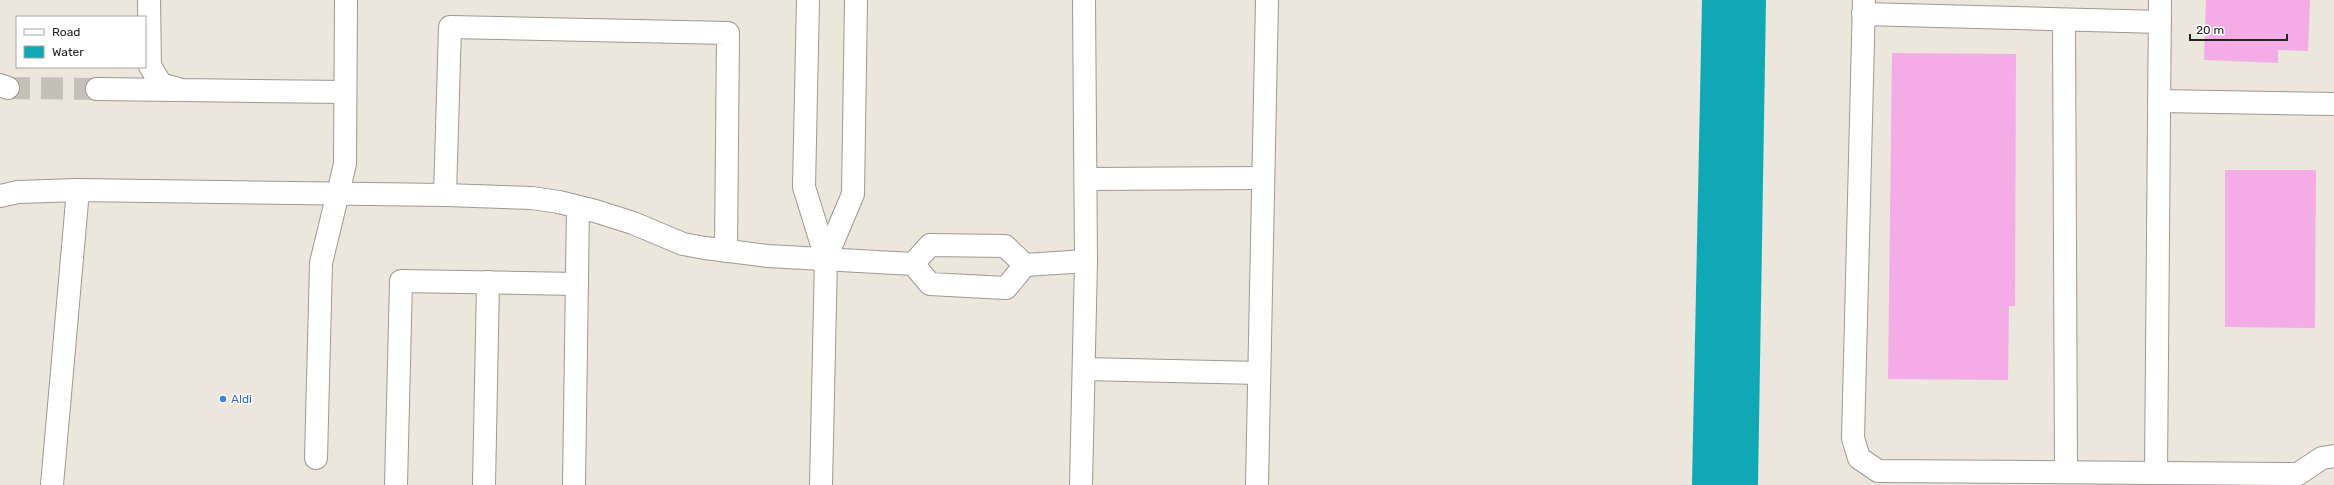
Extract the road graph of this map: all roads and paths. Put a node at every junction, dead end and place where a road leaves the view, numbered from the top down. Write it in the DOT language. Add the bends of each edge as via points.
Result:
graph roads {
  1 [pos="149,0"];
  2 [pos="346,0"];
  3 [pos="808,0"];
  4 [pos="856,0"];
  5 [pos="1084,0"];
  6 [pos="1267,0"];
  7 [pos="2160,0"];
  8 [pos="1863,7"];
  9 [pos="2064,20"];
  10 [pos="2160,22"];
  11 [pos="97,89"];
  12 [pos="182,90"];
  13 [pos="345,92"];
  14 [pos="2159,101"];
  15 [pos="2334,104"];
  16 [pos="1263,178"];
  17 [pos="1086,179"];
  18 [pos="78,190"];
  19 [pos="337,193"];
  20 [pos="445,195"];
  21 [pos="0,196"];
  22 [pos="578,207"];
  23 [pos="726,251"];
  24 [pos="826,258"];
  25 [pos="1086,261"];
  26 [pos="913,264"];
  27 [pos="1025,265"];
  28 [pos="488,282"];
  29 [pos="577,284"];
  30 [pos="1084,369"];
  31 [pos="1258,373"];
  32 [pos="2334,456"];
  33 [pos="316,458"];
  34 [pos="2066,472"];
  35 [pos="2156,473"];
  36 [pos="2302,480"];
  37 [pos="52,485"];
  38 [pos="396,485"];
  39 [pos="484,485"];
  40 [pos="574,485"];
  41 [pos="821,485"];
  42 [pos="1081,485"];
  43 [pos="1258,485"];
  1 -- 12 [label="lane" via="150,66 161,84"];
  2 -- 13 [label="lane"];
  3 -- 24 [label="lane" via="804,187"];
  4 -- 24 [label="lane" via="852,194"];
  5 -- 17 [label="lane"];
  6 -- 16 [label="lane"];
  7 -- 10 [label="lane"];
  8 -- 9 [label="lane"];
  8 -- 34 [label="lane" via="1853,438 1859,458 1878,471"];
  9 -- 10 [label="lane"];
  9 -- 34 [label="lane"];
  10 -- 14 [label="lane"];
  11 -- 12 [label="lane"];
  12 -- 13 [label="lane"];
  13 -- 19 [label="lane" via="345,164"];
  14 -- 15 [label="lane"];
  14 -- 35 [label="lane"];
  16 -- 17 [label="lane"];
  16 -- 31 [label="lane"];
  17 -- 25 [label="lane"];
  18 -- 19 [label="lane"];
  18 -- 21 [label="lane" via="18,192"];
  18 -- 37 [label="lane"];
  19 -- 20 [label="lane"];
  19 -- 33 [label="lane" via="321,263"];
  20 -- 22 [label="lane" via="532,198"];
  20 -- 23 [label="lane" via="450,27 728,32"];
  22 -- 23 [label="lane" via="633,223 683,244"];
  22 -- 29 [label="lane"];
  23 -- 24 [label="lane" via="768,256"];
  24 -- 26 [label="lane"];
  24 -- 41 [label="lane"];
  25 -- 27 [label="lane"];
  25 -- 30 [label="lane"];
  26 -- 27 [label="lane" via="930,245 1005,246"];
  26 -- 27 [label="lane" via="930,284 1006,288"];
  28 -- 29 [label="lane"];
  28 -- 38 [label="lane" via="401,281"];
  28 -- 39 [label="lane"];
  29 -- 40 [label="lane"];
  30 -- 31 [label="lane"];
  30 -- 42 [label="lane"];
  31 -- 43 [label="lane"];
  32 -- 36 [label="lane" via="2322,458"];
  34 -- 35 [label="lane"];
  35 -- 36 [label="lane"];
}
